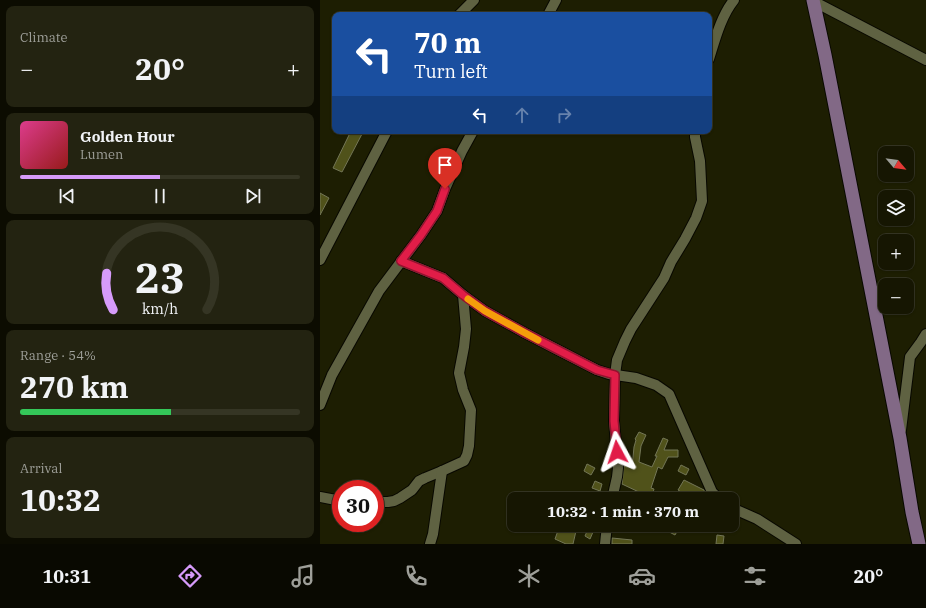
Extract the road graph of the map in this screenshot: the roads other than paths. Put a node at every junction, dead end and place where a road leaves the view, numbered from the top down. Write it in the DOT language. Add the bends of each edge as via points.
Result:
graph roads {
  1 [pos="474,0"];
  2 [pos="556,0"];
  3 [pos="734,0"];
  4 [pos="814,0"];
  5 [pos="462,12"];
  6 [pos="550,12"];
  7 [pos="712,50"];
  8 [pos="926,60"];
  9 [pos="385,134"];
  10 [pos="471,134"];
  11 [pos="695,134"];
  12 [pos="320,260"];
  13 [pos="401,261"];
  14 [pos="463,295"];
  15 [pos="926,334"];
  16 [pos="615,375"];
  17 [pos="320,405"];
  18 [pos="900,438"];
  19 [pos="442,471"];
  20 [pos="614,492"];
  21 [pos="712,492"];
  22 [pos="320,497"];
  23 [pos="332,499"];
  24 [pos="384,502"];
  25 [pos="739,511"];
  26 [pos="606,532"];
  27 [pos="430,544"];
  28 [pos="605,544"];
  29 [pos="796,544"];
  30 [pos="920,544"];
  1 -- 5 [label="street"];
  2 -- 6 [label="street"];
  3 -- 7 [label="street" via="721,24"];
  4 -- 8 [label="street"];
  4 -- 18 [label="main road"];
  9 -- 12 [label="street"];
  10 -- 13 [label="street" via="437,211"];
  11 -- 16 [label="street" via="700,161 702,201 696,218 664,278 625,340 617,360"];
  13 -- 14 [label="street" via="443,278"];
  13 -- 17 [label="street" via="366,314 332,375"];
  14 -- 16 [label="street" via="485,311 525,333 597,370"];
  14 -- 19 [label="street" via="466,329 459,373 470,410 470,446 464,461"];
  15 -- 18 [label="street" via="910,357"];
  16 -- 20 [label="street" via="614,421 618,468"];
  16 -- 21 [label="street" via="636,378 656,385 669,394"];
  18 -- 30 [label="main road"];
  19 -- 24 [label="street" via="419,481 412,490 400,498"];
  19 -- 27 [label="street"];
  22 -- 23 [label="street"];
  25 -- 29 [label="street" via="757,519"];
  26 -- 28 [label="street"];
}
